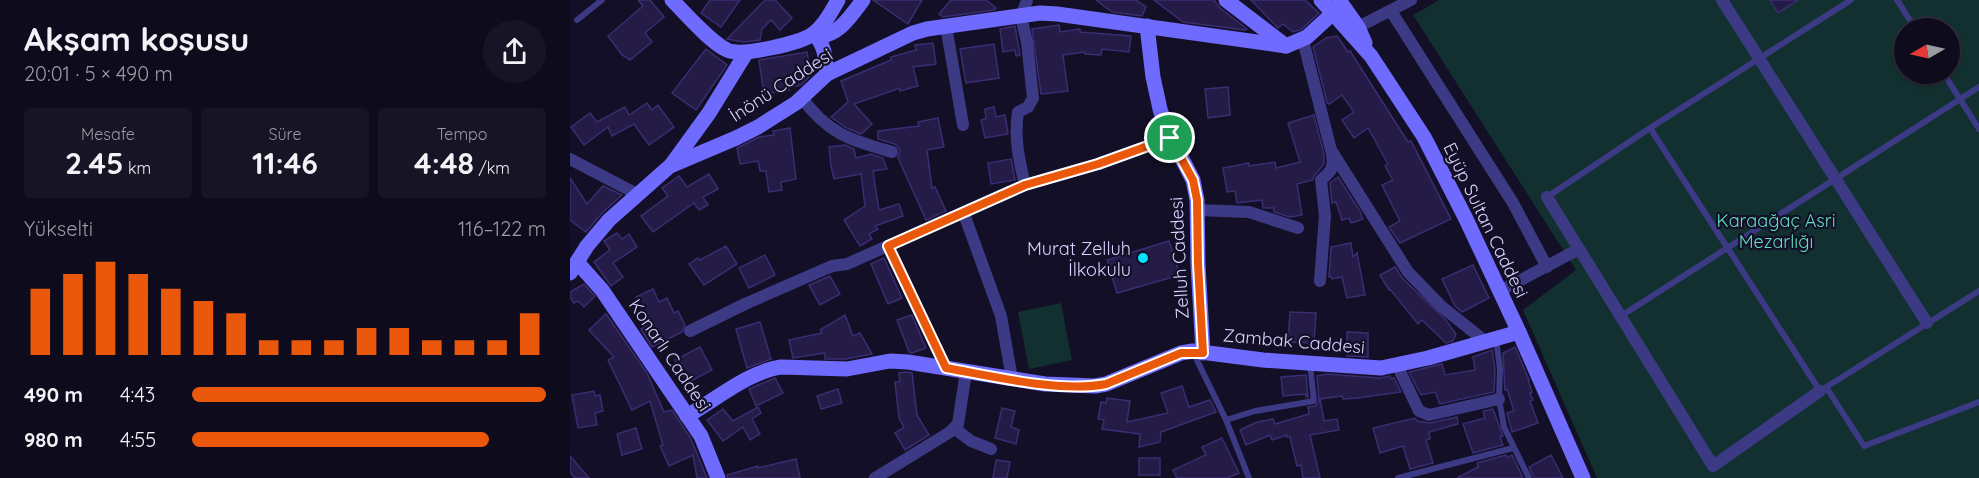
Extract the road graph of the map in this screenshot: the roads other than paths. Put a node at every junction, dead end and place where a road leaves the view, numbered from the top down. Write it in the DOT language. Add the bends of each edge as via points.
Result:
graph roads {
  1 [pos="602,0"];
  2 [pos="672,0"];
  3 [pos="838,0"];
  4 [pos="863,0"];
  5 [pos="1027,0"];
  6 [pos="1226,0"];
  7 [pos="1321,0"];
  8 [pos="1411,0"];
  9 [pos="1722,0"];
  10 [pos="1851,0"];
  11 [pos="1897,0"];
  12 [pos="1335,7"];
  13 [pos="1391,11"];
  14 [pos="1021,16"];
  15 [pos="1909,18"];
  16 [pos="577,20"];
  17 [pos="946,26"];
  18 [pos="1147,26"];
  19 [pos="1358,27"];
  20 [pos="815,36"];
  21 [pos="1303,40"];
  22 [pos="1286,46"];
  23 [pos="746,52"];
  24 [pos="1371,56"];
  25 [pos="1759,58"];
  26 [pos="827,74"];
  27 [pos="1950,84"];
  28 [pos="1979,87"];
  29 [pos="802,98"];
  30 [pos="1960,99"];
  31 [pos="963,125"];
  32 [pos="1650,128"];
  33 [pos="1979,129"];
  34 [pos="1170,138"];
  35 [pos="1332,150"];
  36 [pos="892,152"];
  37 [pos="572,163"];
  38 [pos="670,166"];
  39 [pos="1835,179"];
  40 [pos="1025,185"];
  41 [pos="637,194"];
  42 [pos="1547,197"];
  43 [pos="1198,210"];
  44 [pos="964,214"];
  45 [pos="1298,228"];
  46 [pos="888,246"];
  47 [pos="1728,248"];
  48 [pos="1579,249"];
  49 [pos="573,267"];
  50 [pos="1547,267"];
  51 [pos="1320,281"];
  52 [pos="1500,291"];
  53 [pos="1979,291"];
  54 [pos="1621,316"];
  55 [pos="1927,323"];
  56 [pos="690,331"];
  57 [pos="1519,333"];
  58 [pos="1491,340"];
  59 [pos="1198,352"];
  60 [pos="1310,364"];
  61 [pos="1397,365"];
  62 [pos="946,368"];
  63 [pos="966,372"];
  64 [pos="1012,379"];
  65 [pos="1823,389"];
  66 [pos="1499,399"];
  67 [pos="1979,402"];
  68 [pos="687,416"];
  69 [pos="1226,420"];
  70 [pos="954,428"];
  71 [pos="1513,448"];
  72 [pos="991,449"];
  73 [pos="880,477"];
  74 [pos="718,478"];
  75 [pos="1248,478"];
  76 [pos="1398,478"];
  77 [pos="1529,478"];
  78 [pos="1583,478"];
  1 -- 16 [label="lane"];
  2 -- 23 [label="street" via="723,48 734,53"];
  3 -- 20 [label="street"];
  4 -- 20 [label="street" via="841,28 832,34"];
  5 -- 14 [label="street"];
  6 -- 22 [label="street"];
  7 -- 12 [label="street, Eyüp Sultan Caddesi"];
  8 -- 13 [label="street"];
  9 -- 25 [label="street"];
  10 -- 25 [label="lane"];
  11 -- 15 [label="lane"];
  12 -- 19 [label="street"];
  12 -- 21 [label="street, İnönü Caddesi"];
  12 -- 24 [label="street, Eyüp Sultan Caddesi"];
  13 -- 19 [label="street"];
  13 -- 50 [label="street" via="1513,203"];
  14 -- 17 [label="street, İnönü Caddesi"];
  14 -- 18 [label="street, İnönü Caddesi" via="1071,14"];
  14 -- 40 [label="street" via="1033,98 1028,107 1018,112 1016,126"];
  17 -- 26 [label="street, İnönü Caddesi" via="913,33"];
  17 -- 31 [label="street"];
  18 -- 22 [label="street, İnönü Caddesi"];
  18 -- 34 [label="street, Zelluh Caddesi" via="1153,77"];
  19 -- 24 [label="street"];
  20 -- 23 [label="street"];
  20 -- 26 [label="street" via="824,54"];
  21 -- 22 [label="street, İnönü Caddesi"];
  21 -- 35 [label="street"];
  23 -- 38 [label="street" via="715,104"];
  24 -- 52 [label="street, Eyüp Sultan Caddesi" via="1424,137"];
  25 -- 32 [label="lane"];
  25 -- 39 [label="street"];
  26 -- 29 [label="street, İnönü Caddesi"];
  27 -- 30 [label="lane"];
  28 -- 30 [label="lane"];
  29 -- 36 [label="street" via="815,116 836,133"];
  29 -- 38 [label="street, İnönü Caddesi" via="736,138"];
  30 -- 33 [label="lane"];
  30 -- 39 [label="lane"];
  32 -- 42 [label="lane"];
  32 -- 47 [label="lane"];
  34 -- 40 [label="street"];
  34 -- 43 [label="street, Zelluh Caddesi" via="1193,180"];
  35 -- 51 [label="street" via="1331,171 1321,180 1325,216"];
  35 -- 58 [label="street" via="1408,272 1440,306"];
  37 -- 41 [label="street"];
  38 -- 41 [label="street, İnönü Caddesi"];
  39 -- 47 [label="lane"];
  39 -- 55 [label="street"];
  40 -- 44 [label="street"];
  41 -- 49 [label="street, İnönü Caddesi" via="609,220"];
  42 -- 48 [label="street"];
  43 -- 45 [label="street" via="1249,212"];
  43 -- 59 [label="street, Zelluh Caddesi"];
  44 -- 46 [label="street"];
  44 -- 64 [label="street" via="1001,316"];
  46 -- 56 [label="street" via="848,264 832,266"];
  46 -- 62 [label="street"];
  47 -- 54 [label="lane"];
  47 -- 65 [label="lane"];
  48 -- 50 [label="street"];
  48 -- 54 [label="street"];
  49 -- 68 [label="street, Konarlı Caddesi" via="602,290"];
  50 -- 52 [label="street"];
  52 -- 57 [label="street, Eyüp Sultan Caddesi"];
  53 -- 55 [label="lane"];
  54 -- 65 [label="street" via="1713,466"];
  55 -- 65 [label="lane"];
  57 -- 58 [label="street, Zambak Caddesi"];
  57 -- 78 [label="street, Eyüp Sultan Caddesi"];
  58 -- 61 [label="street, Zambak Caddesi"];
  58 -- 66 [label="lane" via="1500,369"];
  59 -- 60 [label="street, Zambak Caddesi"];
  59 -- 64 [label="street, Zambak Caddesi" via="1181,353 1095,386"];
  59 -- 69 [label="lane"];
  60 -- 61 [label="street, Zambak Caddesi" via="1371,368"];
  60 -- 69 [label="lane" via="1314,401"];
  61 -- 66 [label="street" via="1419,411 1429,415"];
  62 -- 63 [label="street, Zambak Caddesi"];
  62 -- 68 [label="street, Zambak Caddesi" via="890,361 847,369 771,368"];
  63 -- 64 [label="street, Zambak Caddesi"];
  63 -- 70 [label="street"];
  65 -- 67 [label="lane" via="1864,446"];
  66 -- 71 [label="lane"];
  68 -- 74 [label="street, Konarlı Caddesi" via="701,436"];
  69 -- 75 [label="lane"];
  70 -- 72 [label="street"];
  70 -- 73 [label="street"];
  71 -- 76 [label="lane"];
  71 -- 77 [label="lane"];
}
